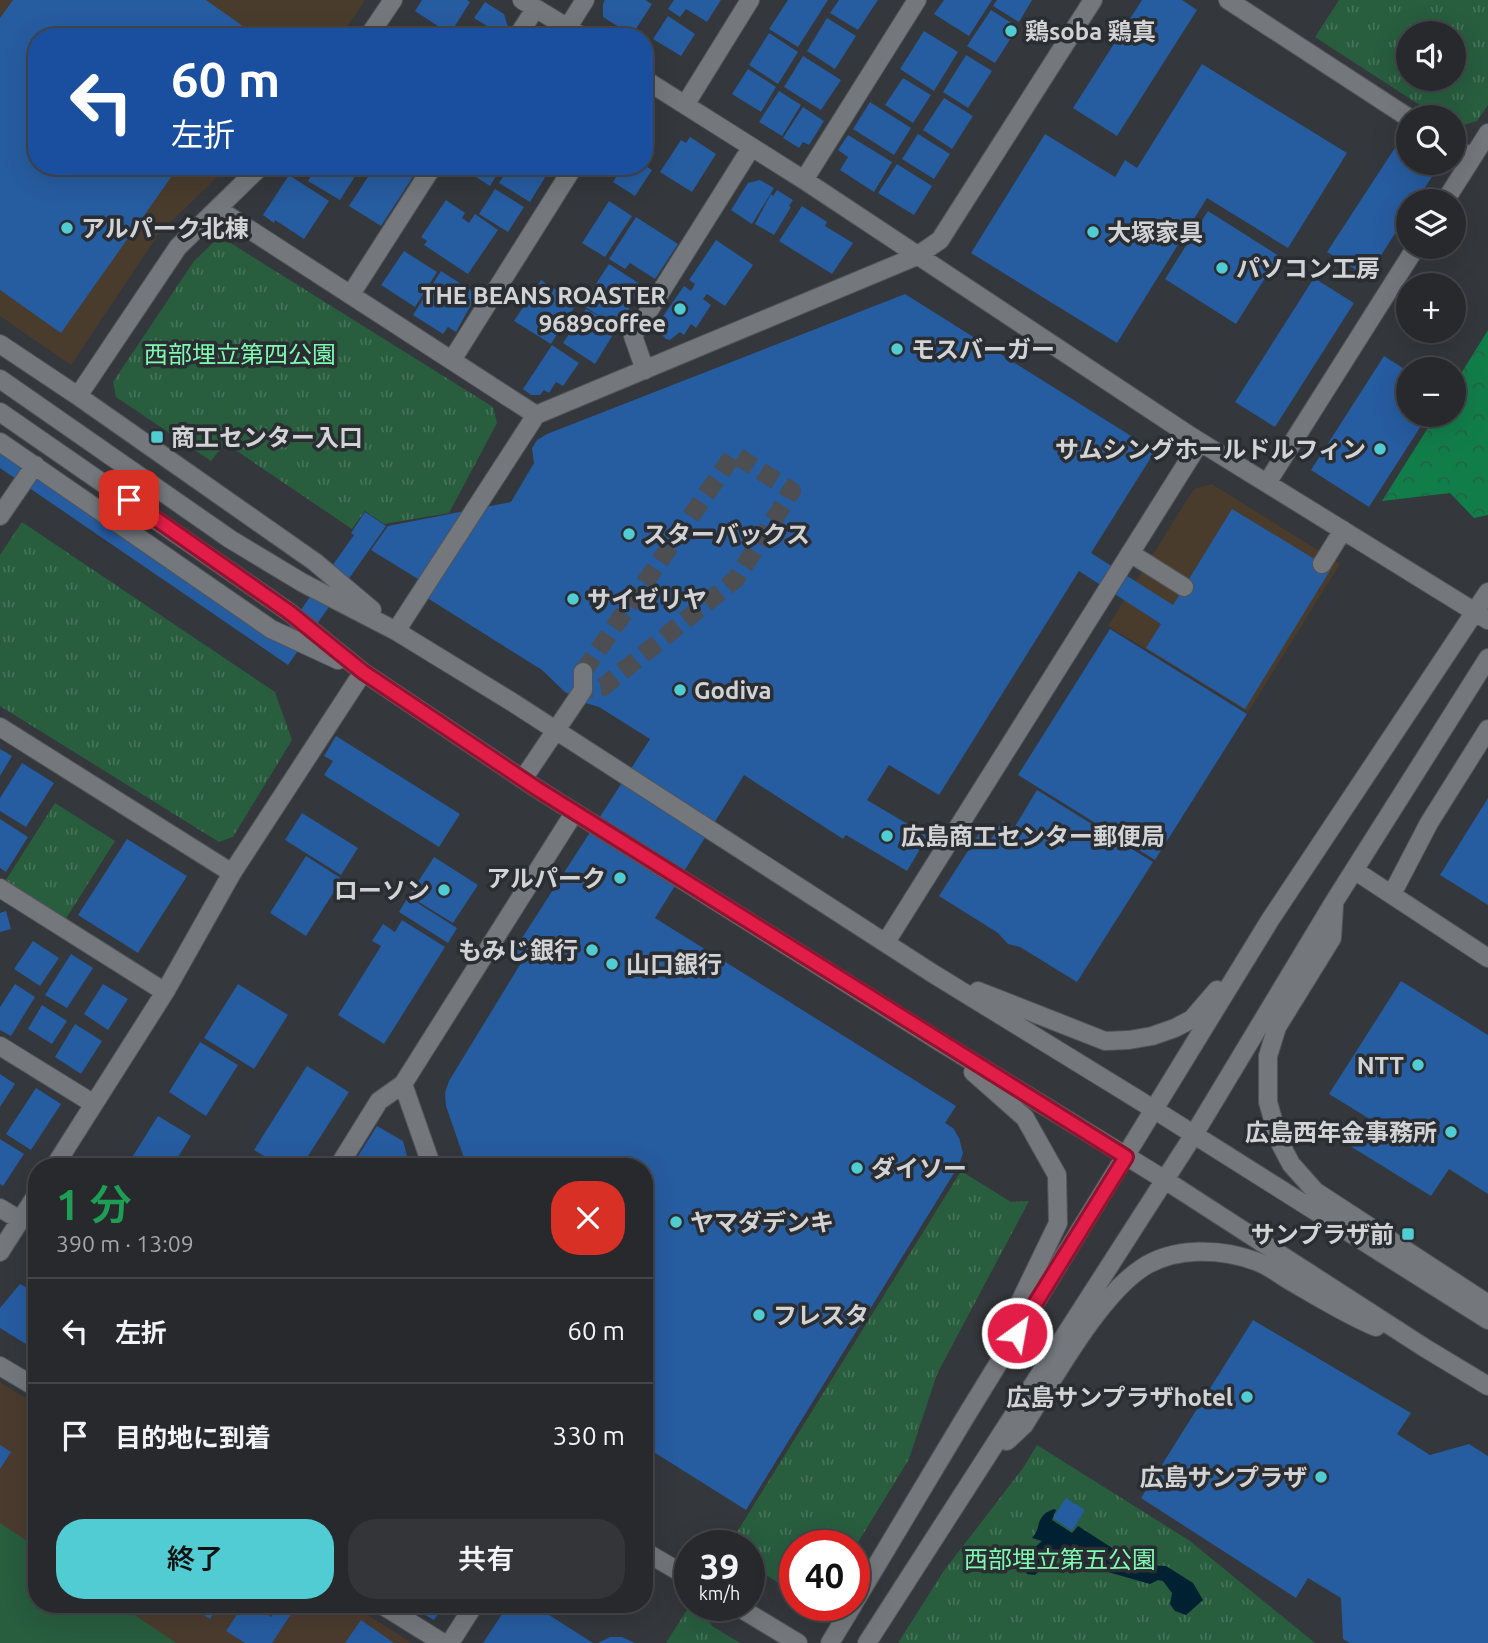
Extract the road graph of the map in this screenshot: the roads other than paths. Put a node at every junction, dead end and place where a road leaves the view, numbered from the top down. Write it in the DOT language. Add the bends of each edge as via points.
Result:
graph roads {
  1 [pos="393,0"];
  2 [pos="585,0"];
  3 [pos="750,0"];
  4 [pos="917,0"];
  5 [pos="1093,0"];
  6 [pos="1228,0"];
  7 [pos="529,4"];
  8 [pos="374,28"];
  9 [pos="520,28"];
  10 [pos="569,28"];
  11 [pos="577,28"];
  12 [pos="653,85"];
  13 [pos="685,105"];
  14 [pos="1396,110"];
  15 [pos="1488,132"];
  16 [pos="751,148"];
  17 [pos="1466,155"];
  18 [pos="1472,159"];
  19 [pos="252,175"];
  20 [pos="427,175"];
  21 [pos="569,175"];
  22 [pos="804,180"];
  23 [pos="1453,189"];
  24 [pos="218,209"];
  25 [pos="917,256"];
  26 [pos="1408,259"];
  27 [pos="351,294"];
  28 [pos="0,344"];
  29 [pos="452,360"];
  30 [pos="645,370"];
  31 [pos="0,379"];
  32 [pos="78,396"];
  33 [pos="0,412"];
  34 [pos="536,415"];
  35 [pos="0,442"];
  36 [pos="1200,442"];
  37 [pos="36,465"];
  38 [pos="1267,483"];
  39 [pos="0,516"];
  40 [pos="1343,530"];
  41 [pos="1130,553"];
  42 [pos="1322,564"];
  43 [pos="1184,587"];
  44 [pos="1488,592"];
  45 [pos="1482,616"];
  46 [pos="396,631"];
  47 [pos="1488,658"];
  48 [pos="363,672"];
  49 [pos="583,681"];
  50 [pos="0,727"];
  51 [pos="556,729"];
  52 [pos="1488,730"];
  53 [pos="523,779"];
  54 [pos="574,813"];
  55 [pos="1354,870"];
  56 [pos="232,873"];
  57 [pos="0,888"];
  58 [pos="1392,894"];
  59 [pos="1334,902"];
  60 [pos="1270,920"];
  61 [pos="886,942"];
  62 [pos="1488,958"];
  63 [pos="932,973"];
  64 [pos="165,992"];
  65 [pos="937,1040"];
  66 [pos="0,1046"];
  67 [pos="403,1084"];
  68 [pos="94,1104"];
  69 [pos="1156,1110"];
  70 [pos="1193,1136"];
  71 [pos="1126,1157"];
  72 [pos="60,1158"];
  73 [pos="344,1158"];
  74 [pos="429,1158"];
  75 [pos="1165,1180"];
  76 [pos="0,1208"];
  77 [pos="28,1208"];
  78 [pos="20,1220"];
  79 [pos="0,1252"];
  80 [pos="1488,1304"];
  81 [pos="1488,1320"];
  82 [pos="1424,1348"];
  83 [pos="0,1366"];
  84 [pos="28,1383"];
  85 [pos="1488,1388"];
  86 [pos="963,1421"];
  87 [pos="986,1460"];
  88 [pos="653,1556"];
  89 [pos="674,1569"];
  90 [pos="870,1576"];
  91 [pos="395,1613"];
  92 [pos="469,1613"];
  93 [pos="762,1621"];
  94 [pos="843,1621"];
  95 [pos="443,1643"];
  96 [pos="450,1643"];
  97 [pos="798,1643"];
  98 [pos="830,1643"];
  99 [pos="867,1643"];
  1 -- 8 [label="street"];
  2 -- 11 [label="street"];
  3 -- 13 [label="street"];
  4 -- 22 [label="street"];
  5 -- 25 [label="street" via="940,240"];
  6 -- 14 [label="street"];
  7 -- 9 [label="street"];
  7 -- 10 [label="street"];
  12 -- 13 [label="street"];
  13 -- 16 [label="street"];
  15 -- 18 [label="street"];
  16 -- 22 [label="street"];
  16 -- 30 [label="street" via="633,336"];
  17 -- 18 [label="street"];
  18 -- 23 [label="street"];
  19 -- 24 [label="street"];
  20 -- 27 [label="street"];
  21 -- 29 [label="street"];
  22 -- 25 [label="street"];
  24 -- 27 [label="street"];
  24 -- 32 [label="street" via="178,247"];
  25 -- 30 [label="street"];
  25 -- 36 [label="street"];
  26 -- 38 [label="street"];
  27 -- 29 [label="street"];
  28 -- 32 [label="street"];
  29 -- 34 [label="street"];
  30 -- 34 [label="street"];
  31 -- 46 [label="street" via="230,539"];
  32 -- 46 [label="street" via="315,562"];
  33 -- 48 [label="street" via="289,612"];
  34 -- 46 [label="street"];
  35 -- 37 [label="street"];
  36 -- 38 [label="street"];
  36 -- 41 [label="street"];
  37 -- 39 [label="street"];
  37 -- 48 [label="street" via="271,629"];
  38 -- 40 [label="street"];
  40 -- 42 [label="street"];
  40 -- 45 [label="street"];
  41 -- 43 [label="street"];
  41 -- 61 [label="street"];
  44 -- 45 [label="street"];
  45 -- 60 [label="street"];
  46 -- 51 [label="street"];
  47 -- 55 [label="street"];
  48 -- 53 [label="street"];
  48 -- 56 [label="street"];
  49 -- 51 [label="street"];
  50 -- 56 [label="street"];
  51 -- 53 [label="street"];
  51 -- 61 [label="street"];
  52 -- 58 [label="street" via="1429,823"];
  53 -- 54 [label="street"];
  54 -- 65 [label="street"];
  54 -- 67 [label="street"];
  55 -- 58 [label="street"];
  55 -- 59 [label="street"];
  56 -- 64 [label="street"];
  57 -- 64 [label="street"];
  58 -- 62 [label="street"];
  59 -- 70 [label="street"];
  59 -- 80 [label="street" via="1332,938 1277,1027 1268,1056 1268,1102 1279,1141 1315,1191"];
  60 -- 63 [label="street" via="1192,1019 1129,1040 1088,1036"];
  60 -- 69 [label="street"];
  61 -- 63 [label="street"];
  63 -- 69 [label="street"];
  64 -- 68 [label="street"];
  65 -- 71 [label="street"];
  65 -- 86 [label="street" via="1025,1118 1058,1175 1058,1223"];
  66 -- 68 [label="street"];
  67 -- 73 [label="street" via="379,1101"];
  67 -- 74 [label="street"];
  68 -- 72 [label="street"];
  69 -- 70 [label="street"];
  69 -- 71 [label="street"];
  70 -- 75 [label="street"];
  70 -- 81 [label="street"];
  71 -- 75 [label="street"];
  71 -- 86 [label="street"];
  75 -- 82 [label="street"];
  75 -- 87 [label="street"];
  76 -- 78 [label="street"];
  77 -- 78 [label="street"];
  78 -- 79 [label="street"];
  82 -- 85 [label="street"];
  82 -- 87 [label="street" via="1350,1316 1256,1261 1213,1252 1177,1255 1142,1268 1106,1301 1024,1425"];
  83 -- 84 [label="street"];
  86 -- 90 [label="street"];
  87 -- 99 [label="street"];
  88 -- 89 [label="street"];
  91 -- 95 [label="street"];
  92 -- 96 [label="street"];
  93 -- 97 [label="street"];
  94 -- 98 [label="street"];
}
